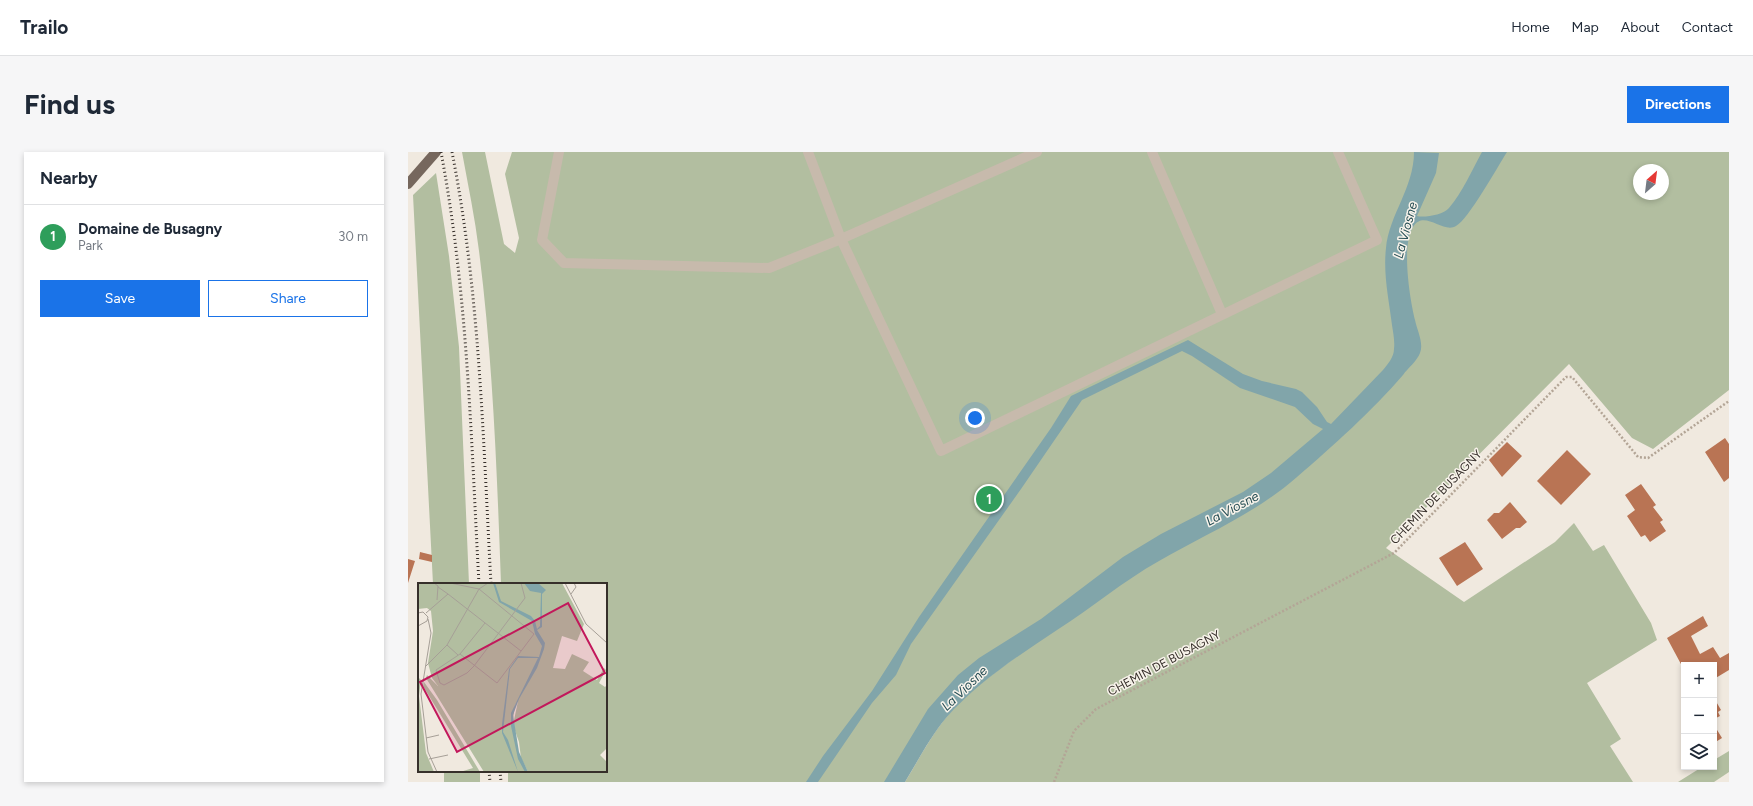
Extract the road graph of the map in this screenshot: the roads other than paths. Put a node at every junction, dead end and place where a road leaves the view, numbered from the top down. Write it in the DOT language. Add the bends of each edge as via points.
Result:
graph roads {
  1 [pos="436,152"];
  2 [pos="559,152"];
  3 [pos="808,152"];
  4 [pos="1037,152"];
  5 [pos="1152,152"];
  6 [pos="1338,152"];
  7 [pos="408,184"];
  8 [pos="841,239"];
  9 [pos="1222,314"];
  1 -- 7 [label="main road"];
  2 -- 8 [label="lane" via="542,240 564,263 769,268"];
  3 -- 8 [label="lane"];
  4 -- 8 [label="lane"];
  5 -- 9 [label="lane"];
  6 -- 9 [label="lane" via="1377,240"];
  8 -- 9 [label="lane" via="941,451"];
}
